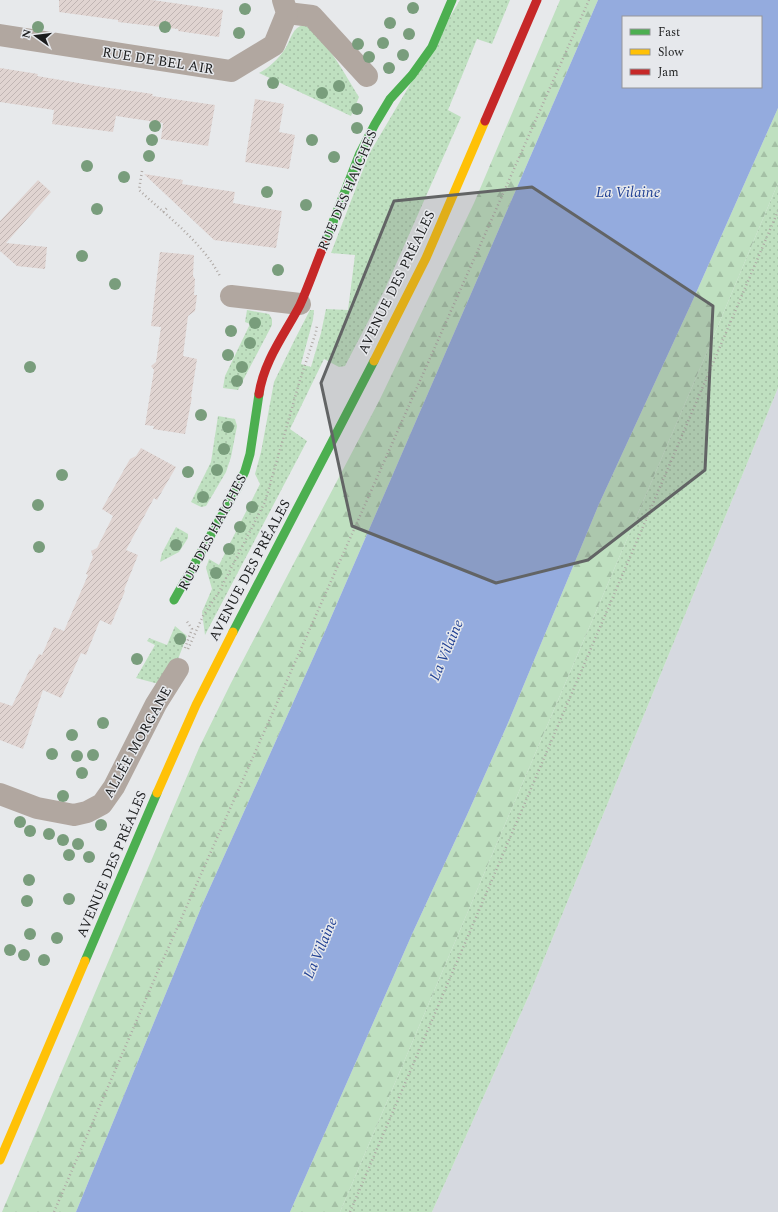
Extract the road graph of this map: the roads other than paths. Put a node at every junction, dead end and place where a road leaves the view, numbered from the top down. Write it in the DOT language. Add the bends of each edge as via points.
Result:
graph roads {
  1 [pos="452,0"];
  2 [pos="537,0"];
  3 [pos="285,6"];
  4 [pos="0,35"];
  5 [pos="367,76"];
  6 [pos="231,296"];
  7 [pos="300,304"];
  8 [pos="174,600"];
  9 [pos="178,669"];
  10 [pos="0,794"];
  11 [pos="0,1160"];
  1 -- 7 [label="main road, RUE DES HAICHES" via="432,47 412,75 390,99 360,153"];
  2 -- 11 [label="main road, AVENUE DES PRÉALES" via="426,258 196,705"];
  3 -- 4 [label="street, RUE DE BEL AIR" via="274,45 231,71"];
  3 -- 5 [label="street, RUE DE BEL AIR" via="312,16"];
  6 -- 7 [label="street"];
  7 -- 8 [label="main road, RUE DES HAICHES" via="265,371 245,471"];
  9 -- 10 [label="street, ALLÉE MORGANE" via="156,704 114,787 102,804 74,815 37,808"];
}
